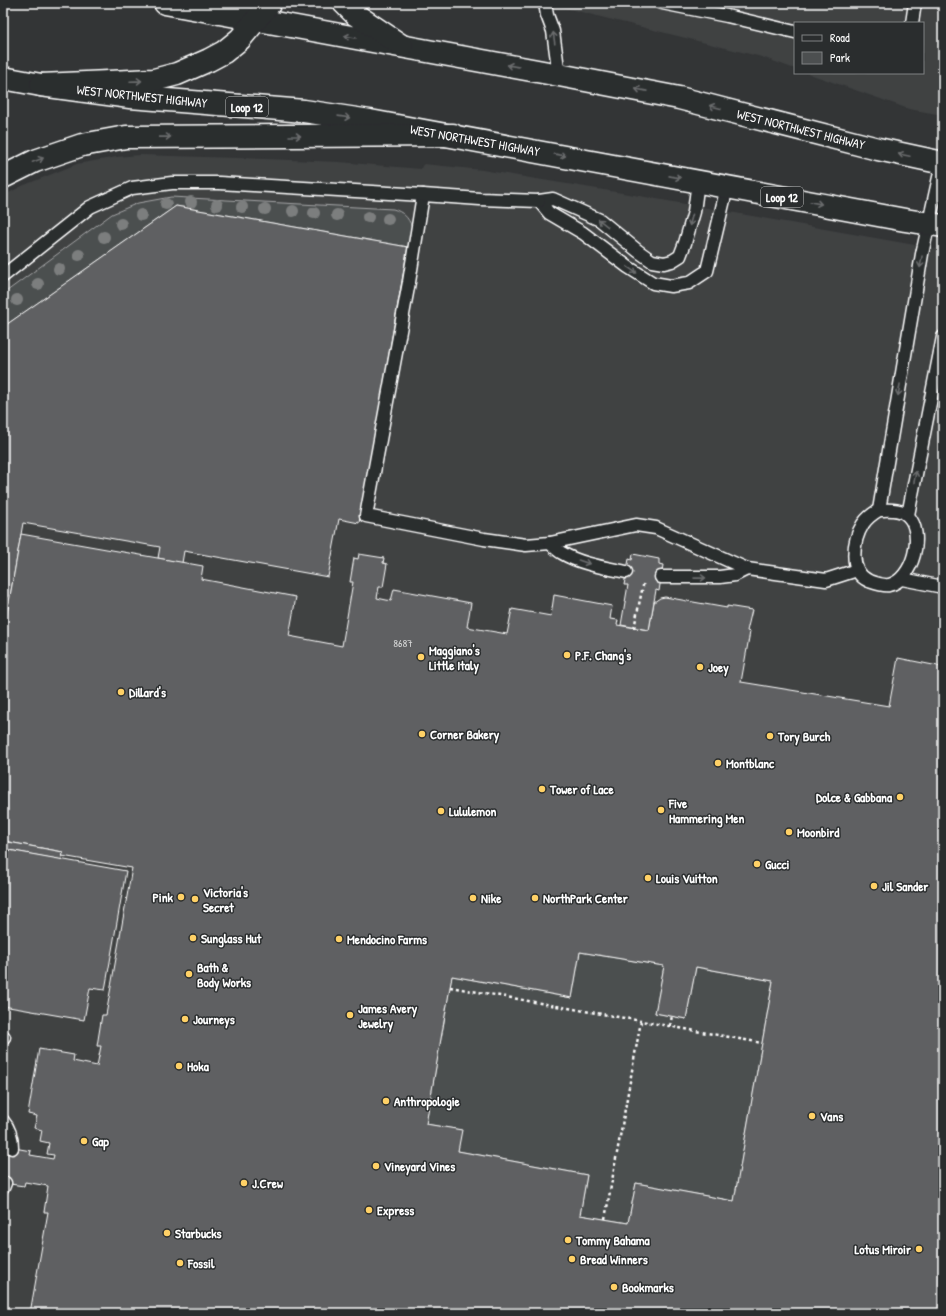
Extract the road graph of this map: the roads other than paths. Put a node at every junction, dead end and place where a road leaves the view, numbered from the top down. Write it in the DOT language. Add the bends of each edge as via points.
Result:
graph roads {
  1 [pos="165,3"];
  2 [pos="270,3"];
  3 [pos="344,3"];
  4 [pos="545,3"];
  5 [pos="662,3"];
  6 [pos="915,3"];
  7 [pos="257,20"];
  8 [pos="912,22"];
  9 [pos="794,32"];
  10 [pos="402,46"];
  11 [pos="559,75"];
  12 [pos="3,78"];
  13 [pos="41,85"];
  14 [pos="452,135"];
  15 [pos="943,161"];
  16 [pos="3,177"];
  17 [pos="698,181"];
  18 [pos="727,187"];
  19 [pos="423,195"];
  20 [pos="539,201"];
  21 [pos="936,225"];
  22 [pos="3,276"];
  23 [pos="943,337"];
  24 [pos="879,510"];
  25 [pos="908,515"];
  26 [pos="550,543"];
  27 [pos="747,569"];
  28 [pos="857,570"];
  29 [pos="626,572"];
  30 [pos="661,578"];
  31 [pos="902,579"];
  32 [pos="943,587"];
  33 [pos="3,1121"];
  34 [pos="12,1148"];
  1 -- 7 [label="main road, WEST NORTHWEST HIGHWAY"];
  2 -- 7 [label="main road"];
  3 -- 10 [label="main road" via="356,15"];
  11 -- 4 [label="lane, one-way" via="553,31"];
  5 -- 9 [label="lane"];
  6 -- 8 [label="lane"];
  10 -- 7 [label="main road, WEST NORTHWEST HIGHWAY, one-way"];
  13 -- 7 [label="main road, one-way" via="154,80 177,74 224,52"];
  11 -- 10 [label="main road, WEST NORTHWEST HIGHWAY, one-way"];
  15 -- 11 [label="main road, WEST NORTHWEST HIGHWAY, one-way" via="878,149 679,98"];
  12 -- 13 [label="main road, WEST NORTHWEST HIGHWAY / Loop 12"];
  13 -- 14 [label="main road, WEST NORTHWEST HIGHWAY / Loop 12, one-way" via="130,97 370,120"];
  16 -- 14 [label="main road, one-way" via="35,161 82,145 126,137"];
  14 -- 17 [label="main road, WEST NORTHWEST HIGHWAY / Loop 12, one-way"];
  15 -- 21 [label="lane"];
  17 -- 18 [label="main road, WEST NORTHWEST HIGHWAY / Loop 12"];
  17 -- 20 [label="lane, one-way" via="694,212 680,256 664,263 652,261 600,220 553,199"];
  20 -- 18 [label="lane, one-way" via="550,213 583,233 628,267 653,283 671,286 690,283 707,271"];
  18 -- 21 [label="main road, WEST NORTHWEST HIGHWAY / Loop 12, one-way"];
  19 -- 20 [label="lane"];
  19 -- 22 [label="lane" via="219,183 172,183 132,188 90,207"];
  19 -- 26 [label="lane" via="366,516 484,539 526,545"];
  21 -- 24 [label="lane, one-way"];
  25 -- 23 [label="lane, one-way"];
  24 -- 25 [label="lane" via="898,510"];
  24 -- 28 [label="lane" via="869,516 859,532 854,552"];
  25 -- 31 [label="lane" via="914,525 916,548"];
  26 -- 27 [label="lane" via="636,525 656,528"];
  26 -- 29 [label="lane, one-way" via="563,554"];
  27 -- 28 [label="lane" via="826,580"];
  30 -- 27 [label="lane, one-way" via="720,578"];
  28 -- 31 [label="lane" via="866,580 875,584 888,586"];
  31 -- 32 [label="lane"];
  33 -- 34 [label="lane" via="12,1138"];
}
